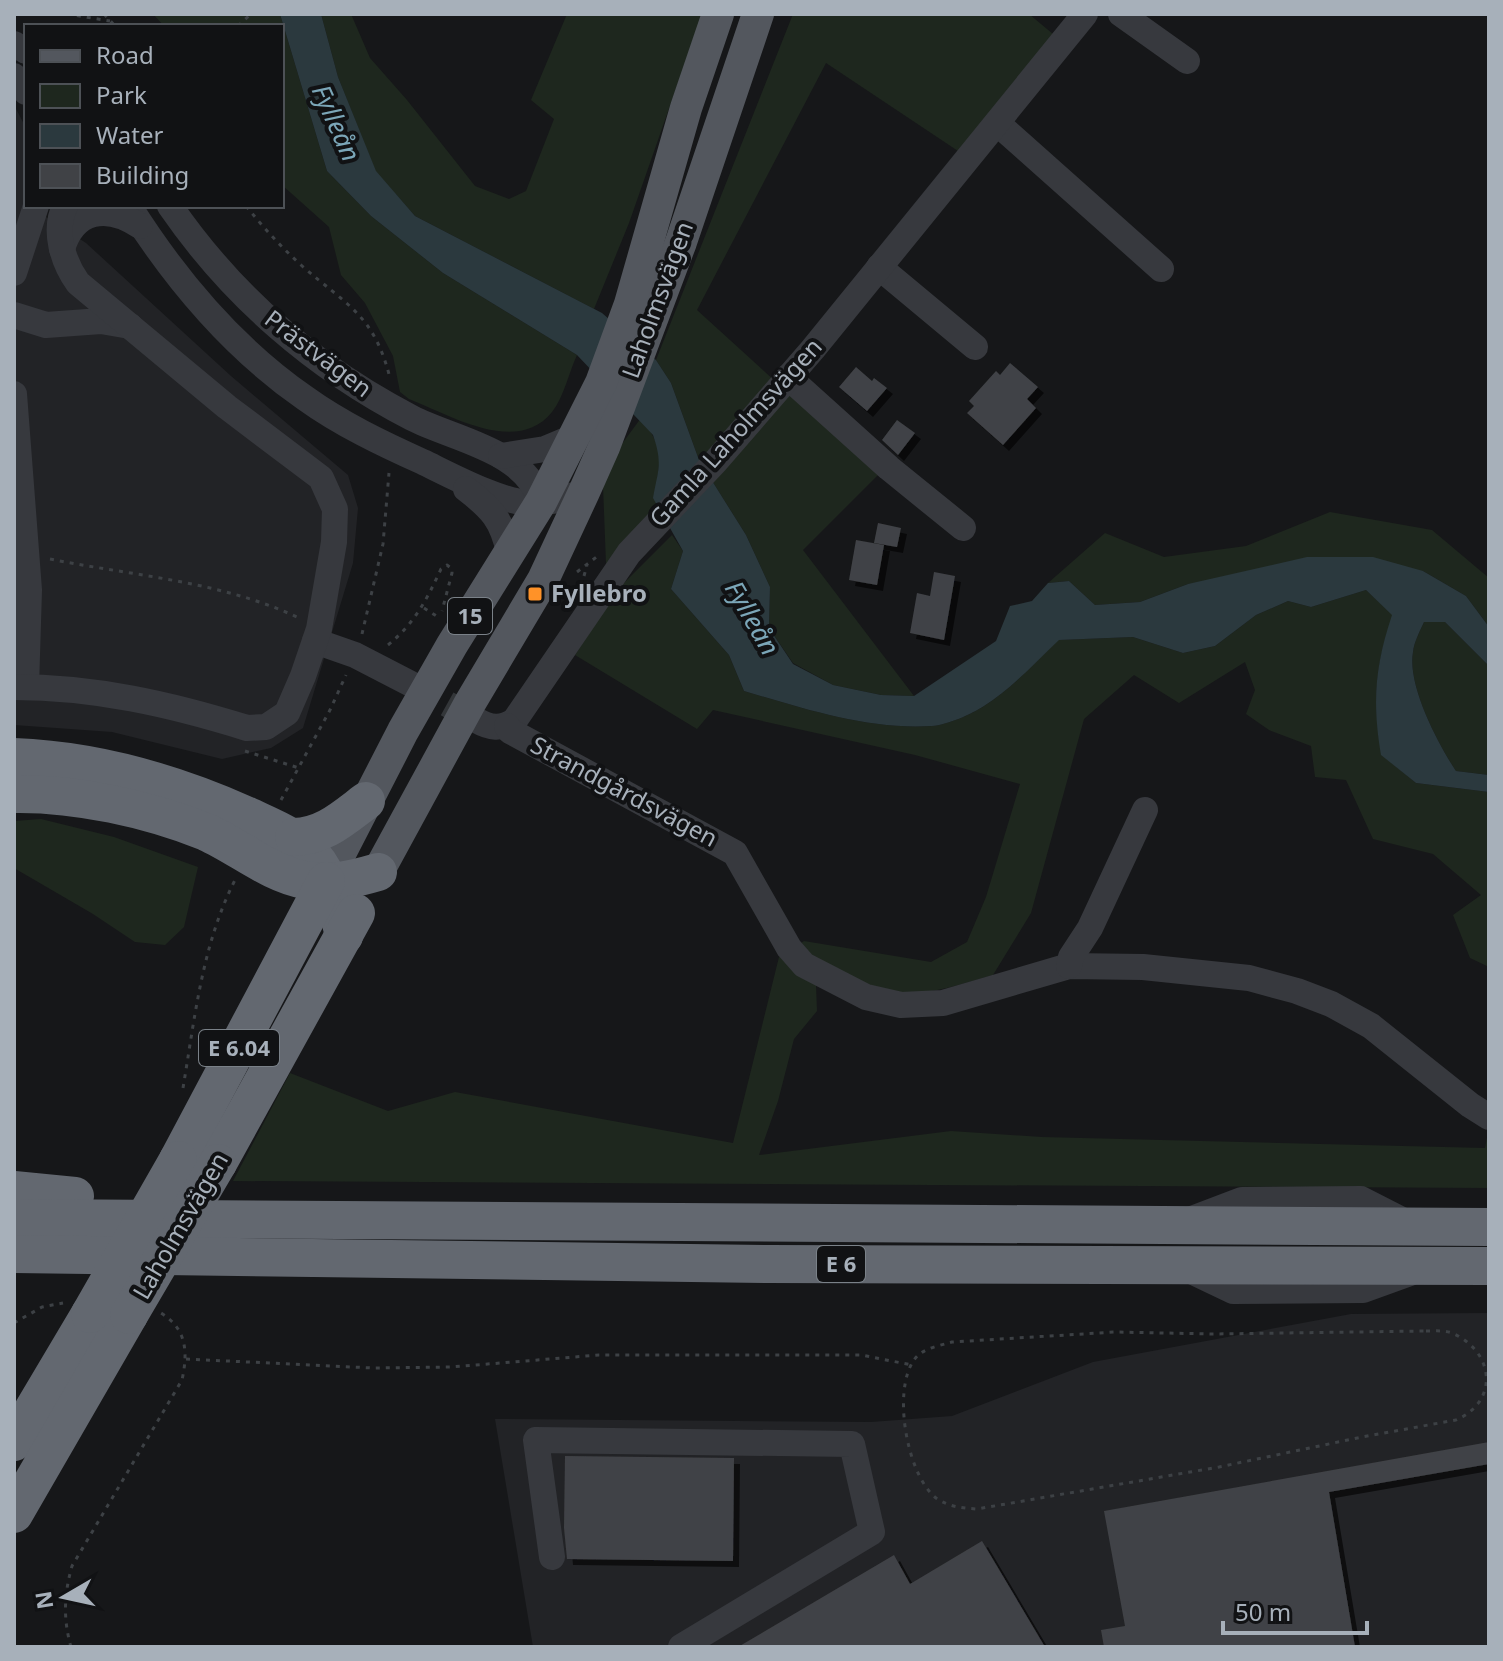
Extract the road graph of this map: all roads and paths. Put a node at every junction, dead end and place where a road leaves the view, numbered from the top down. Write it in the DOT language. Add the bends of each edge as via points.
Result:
graph roads {
  1 [pos="67,14"];
  2 [pos="104,14"];
  3 [pos="718,14"];
  4 [pos="758,14"];
  5 [pos="1085,14"];
  6 [pos="1121,14"];
  7 [pos="110,21"];
  8 [pos="113,24"];
  9 [pos="1187,61"];
  10 [pos="997,123"];
  11 [pos="35,208"];
  12 [pos="64,208"];
  13 [pos="172,208"];
  14 [pos="248,208"];
  15 [pos="135,216"];
  16 [pos="62,249"];
  17 [pos="14,266"];
  18 [pos="879,267"];
  19 [pos="1161,269"];
  20 [pos="14,273"];
  21 [pos="78,283"];
  22 [pos="14,292"];
  23 [pos="19,316"];
  24 [pos="56,324"];
  25 [pos="134,327"];
  26 [pos="975,347"];
  27 [pos="788,377"];
  28 [pos="390,379"];
  29 [pos="14,394"];
  30 [pos="590,441"];
  31 [pos="501,456"];
  32 [pos="444,472"];
  33 [pos="389,473"];
  34 [pos="584,492"];
  35 [pos="541,502"];
  36 [pos="963,528"];
  37 [pos="509,552"];
  38 [pos="27,555"];
  39 [pos="543,580"];
  40 [pos="423,608"];
  41 [pos="442,611"];
  42 [pos="438,617"];
  43 [pos="317,635"];
  44 [pos="365,660"];
  45 [pos="413,685"];
  46 [pos="20,687"];
  47 [pos="476,720"];
  48 [pos="507,726"];
  49 [pos="238,749"];
  50 [pos="14,757"];
  51 [pos="299,768"];
  52 [pos="14,794"];
  53 [pos="281,800"];
  54 [pos="366,801"];
  55 [pos="1145,810"];
  56 [pos="283,852"];
  57 [pos="378,872"];
  58 [pos="236,879"];
  59 [pos="326,881"];
  60 [pos="298,934"];
  61 [pos="344,936"];
  62 [pos="1069,966"];
  63 [pos="191,1039"];
  64 [pos="1489,1117"];
  65 [pos="14,1190"];
  66 [pos="14,1218"];
  67 [pos="401,1222"];
  68 [pos="1489,1227"];
  69 [pos="14,1254"];
  70 [pos="95,1255"];
  71 [pos="14,1266"];
  72 [pos="1489,1266"];
  73 [pos="79,1308"];
  74 [pos="140,1311"];
  75 [pos="14,1323"];
  76 [pos="186,1359"];
  77 [pos="912,1365"];
  78 [pos="14,1442"];
  79 [pos="14,1514"];
  80 [pos="552,1557"];
  81 [pos="71,1647"];
  82 [pos="681,1647"];
  1 -- 7 [label="path"];
  2 -- 7 [label="path"];
  3 -- 30 [label="main road, Laholmsvägen / 15" via="601,383"];
  4 -- 30 [label="main road, Laholmsvägen / 15" via="681,242"];
  5 -- 10 [label="street, Gamla Laholmsvägen"];
  6 -- 9 [label="street"];
  7 -- 8 [label="path"];
  10 -- 18 [label="street, Gamla Laholmsvägen"];
  10 -- 19 [label="street"];
  11 -- 17 [label="street"];
  12 -- 16 [label="street" via="59,229"];
  13 -- 31 [label="street, Prästvägen" via="250,302 319,361 388,406"];
  14 -- 28 [label="path" via="301,265 356,309 374,334"];
  15 -- 16 [label="street" via="112,211 91,215 67,231"];
  15 -- 32 [label="street, Prästvägen" via="180,279 274,375 346,423"];
  16 -- 21 [label="street"];
  17 -- 20 [label="street"];
  18 -- 26 [label="street"];
  18 -- 27 [label="street, Gamla Laholmsvägen"];
  21 -- 24 [label="street" via="74,306"];
  21 -- 25 [label="street"];
  22 -- 23 [label="street"];
  23 -- 24 [label="street"];
  24 -- 25 [label="street" via="101,321"];
  25 -- 43 [label="street" via="321,478 335,509"];
  27 -- 36 [label="street"];
  27 -- 48 [label="street, Gamla Laholmsvägen" via="650,530"];
  29 -- 38 [label="street"];
  30 -- 31 [label="street"];
  30 -- 34 [label="main road, Laholmsvägen / 15"];
  30 -- 35 [label="main road, Laholmsvägen / 15"];
  31 -- 35 [label="street, Prästvägen" via="531,480"];
  32 -- 35 [label="street, Prästvägen" via="506,498"];
  32 -- 37 [label="street, Prästvägen" via="493,513"];
  33 -- 44 [label="path"];
  34 -- 35 [label="street, Prästvägen"];
  34 -- 39 [label="main road, Laholmsvägen / 15"];
  35 -- 37 [label="main road, Laholmsvägen / 15"];
  35 -- 39 [label="main road, Laholmsvägen / 15" via="546,530"];
  37 -- 54 [label="main road, Laholmsvägen / 15"];
  38 -- 43 [label="path" via="225,590 269,604"];
  38 -- 46 [label="street"];
  39 -- 57 [label="main road, Laholmsvägen / 15"];
  40 -- 41 [label="path" via="447,565 452,573"];
  40 -- 42 [label="path"];
  40 -- 44 [label="path" via="406,630"];
  43 -- 44 [label="street"];
  43 -- 46 [label="street" via="291,706 266,727 247,728 118,694"];
  44 -- 45 [label="street"];
  44 -- 51 [label="path"];
  47 -- 48 [label="street"];
  48 -- 62 [label="street, Strandgårdsvägen" via="735,853 804,965 866,997 901,1005 943,1003"];
  49 -- 51 [label="path"];
  50 -- 56 [label="highway" via="83,764 166,783"];
  51 -- 53 [label="path"];
  52 -- 56 [label="highway" via="103,802"];
  54 -- 56 [label="highway" via="331,828"];
  54 -- 59 [label="main road, Laholmsvägen / 15"];
  55 -- 62 [label="street"];
  56 -- 59 [label="highway" via="320,864"];
  56 -- 60 [label="highway"];
  57 -- 59 [label="highway"];
  57 -- 61 [label="highway, Laholmsvägen / E 6.04"];
  58 -- 63 [label="path" via="209,943"];
  59 -- 60 [label="highway, Laholmsvägen / E 6.04"];
  59 -- 61 [label="highway"];
  60 -- 73 [label="highway, Laholmsvägen / E 6.04, bridge" via="178,1160"];
  61 -- 74 [label="highway, Laholmsvägen / E 6.04, bridge"];
  62 -- 64 [label="street, Strandgårdsvägen" via="1249,978 1297,991 1371,1026"];
  65 -- 67 [label="highway" via="110,1199 366,1207"];
  66 -- 67 [label="highway, E 6"];
  67 -- 68 [label="highway, E 6"];
  69 -- 70 [label="highway, E 6"];
  70 -- 71 [label="highway"];
  70 -- 72 [label="highway, E 6"];
  73 -- 75 [label="path" via="42,1307"];
  73 -- 78 [label="highway, Laholmsvägen / E 6.04"];
  74 -- 76 [label="path" via="174,1322"];
  74 -- 79 [label="highway, Laholmsvägen / E 6.04"];
  76 -- 77 [label="path" via="373,1368 599,1355 861,1355"];
  76 -- 81 [label="path" via="176,1393 72,1566 64,1615"];
  77 -- 77 [label="path" via="904,1397 906,1431 922,1482 954,1507 977,1509 1456,1420 1478,1407 1487,1378 1479,1354 1467,1342 1449,1332 1426,1331 1115,1332 952,1342 930,1348"];
  80 -- 82 [label="street" via="536,1440 852,1444 872,1532"];
}
